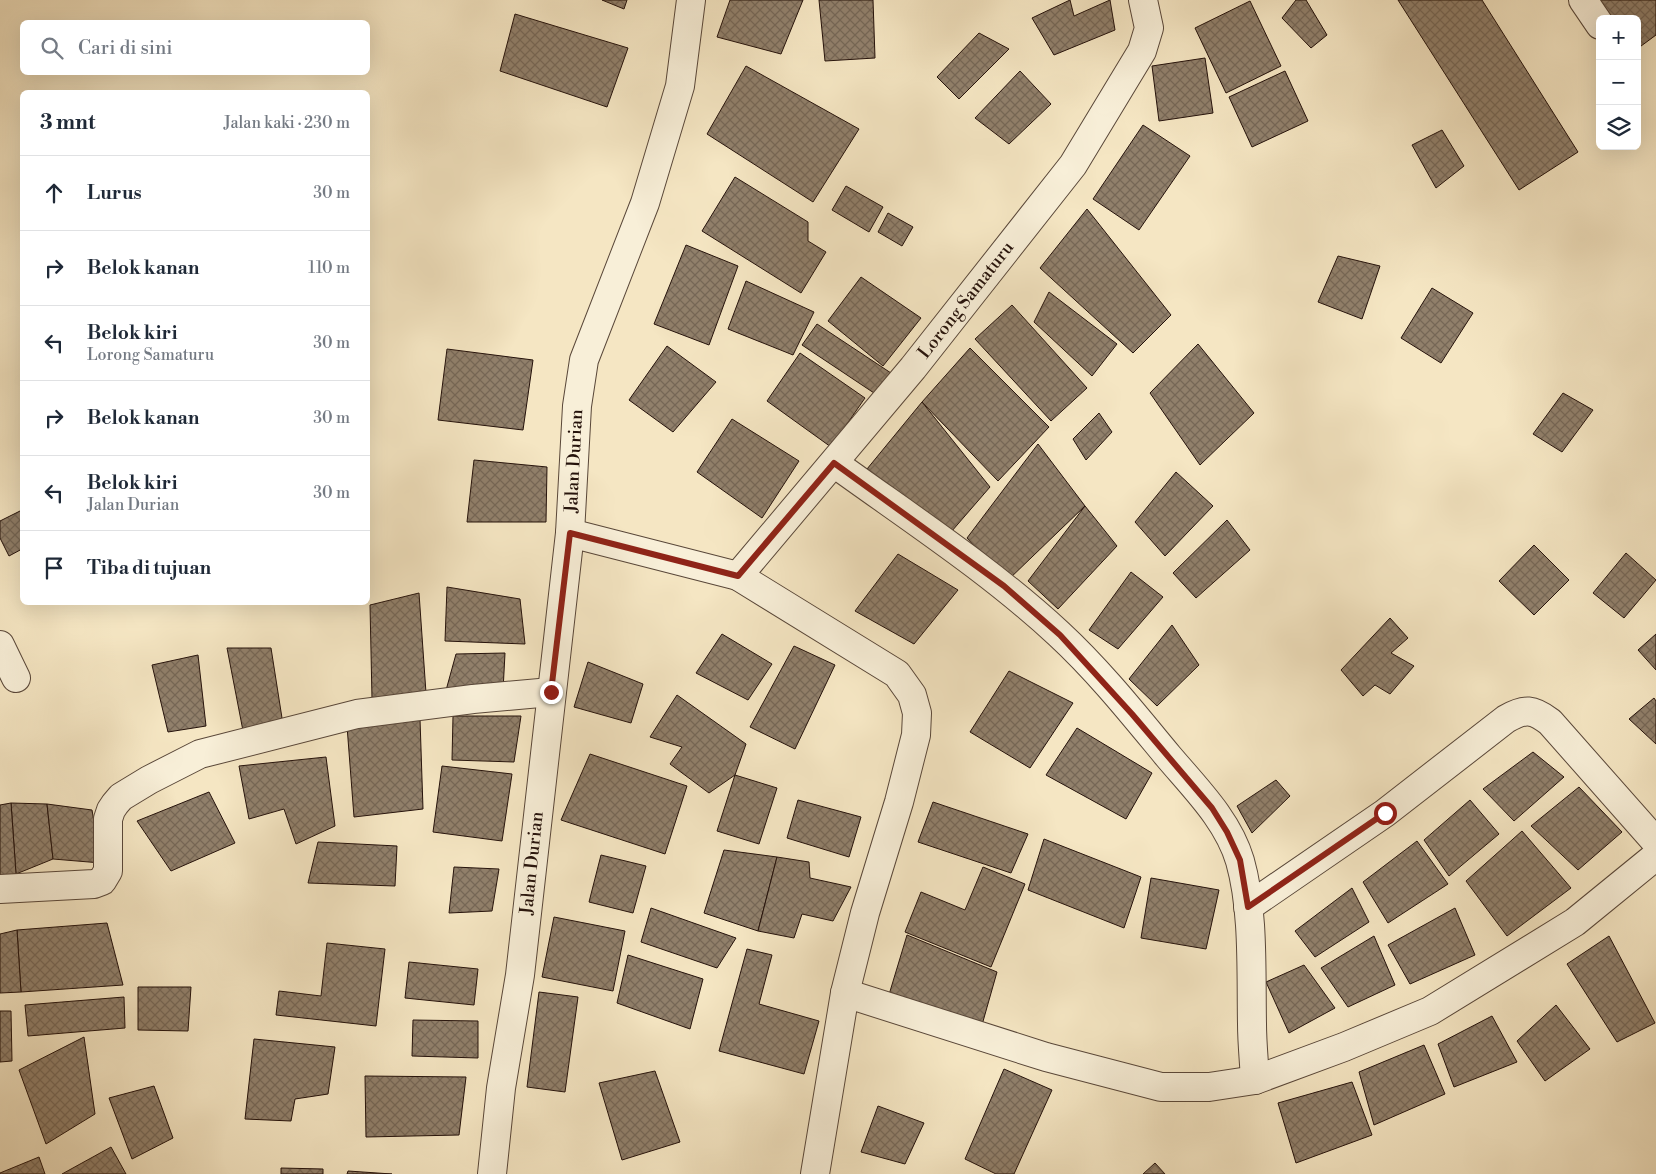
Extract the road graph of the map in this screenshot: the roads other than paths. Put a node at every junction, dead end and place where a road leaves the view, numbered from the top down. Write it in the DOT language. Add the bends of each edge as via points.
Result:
graph roads {
  1 [pos="691,0"];
  2 [pos="1143,0"];
  3 [pos="1583,0"];
  4 [pos="1596,19"];
  5 [pos="834,463"];
  6 [pos="570,533"];
  7 [pos="738,576"];
  8 [pos="0,645"];
  9 [pos="16,678"];
  10 [pos="551,692"];
  11 [pos="1656,842"];
  12 [pos="1656,856"];
  13 [pos="0,889"];
  14 [pos="1248,907"];
  15 [pos="845,993"];
  16 [pos="1256,1080"];
  17 [pos="492,1174"];
  18 [pos="815,1174"];
  1 -- 6 [label="street, Jalan Durian" via="680,86 645,203 584,360 577,406"];
  2 -- 5 [label="street, Lorong Samaturu" via="1149,28 1142,50 1072,165"];
  3 -- 4 [label="street"];
  5 -- 7 [label="street, Lorong Samaturu"];
  5 -- 14 [label="street" via="1004,586 1094,670 1212,808 1240,860"];
  6 -- 7 [label="street"];
  6 -- 10 [label="street, Jalan Durian"];
  7 -- 15 [label="street" via="897,674 912,695 917,713 916,735 899,802 865,913"];
  8 -- 9 [label="street"];
  10 -- 13 [label="street" via="357,714 200,754 149,780 115,804 108,819 108,871 102,881"];
  10 -- 17 [label="street, Jalan Durian" via="520,975 501,1088"];
  11 -- 14 [label="street" via="1550,722 1533,712 1519,712 1385,813"];
  12 -- 16 [label="street" via="1575,922 1430,1011"];
  14 -- 16 [label="street"];
  15 -- 16 [label="street" via="1046,1057 1161,1087 1209,1086"];
  15 -- 18 [label="street"];
}
